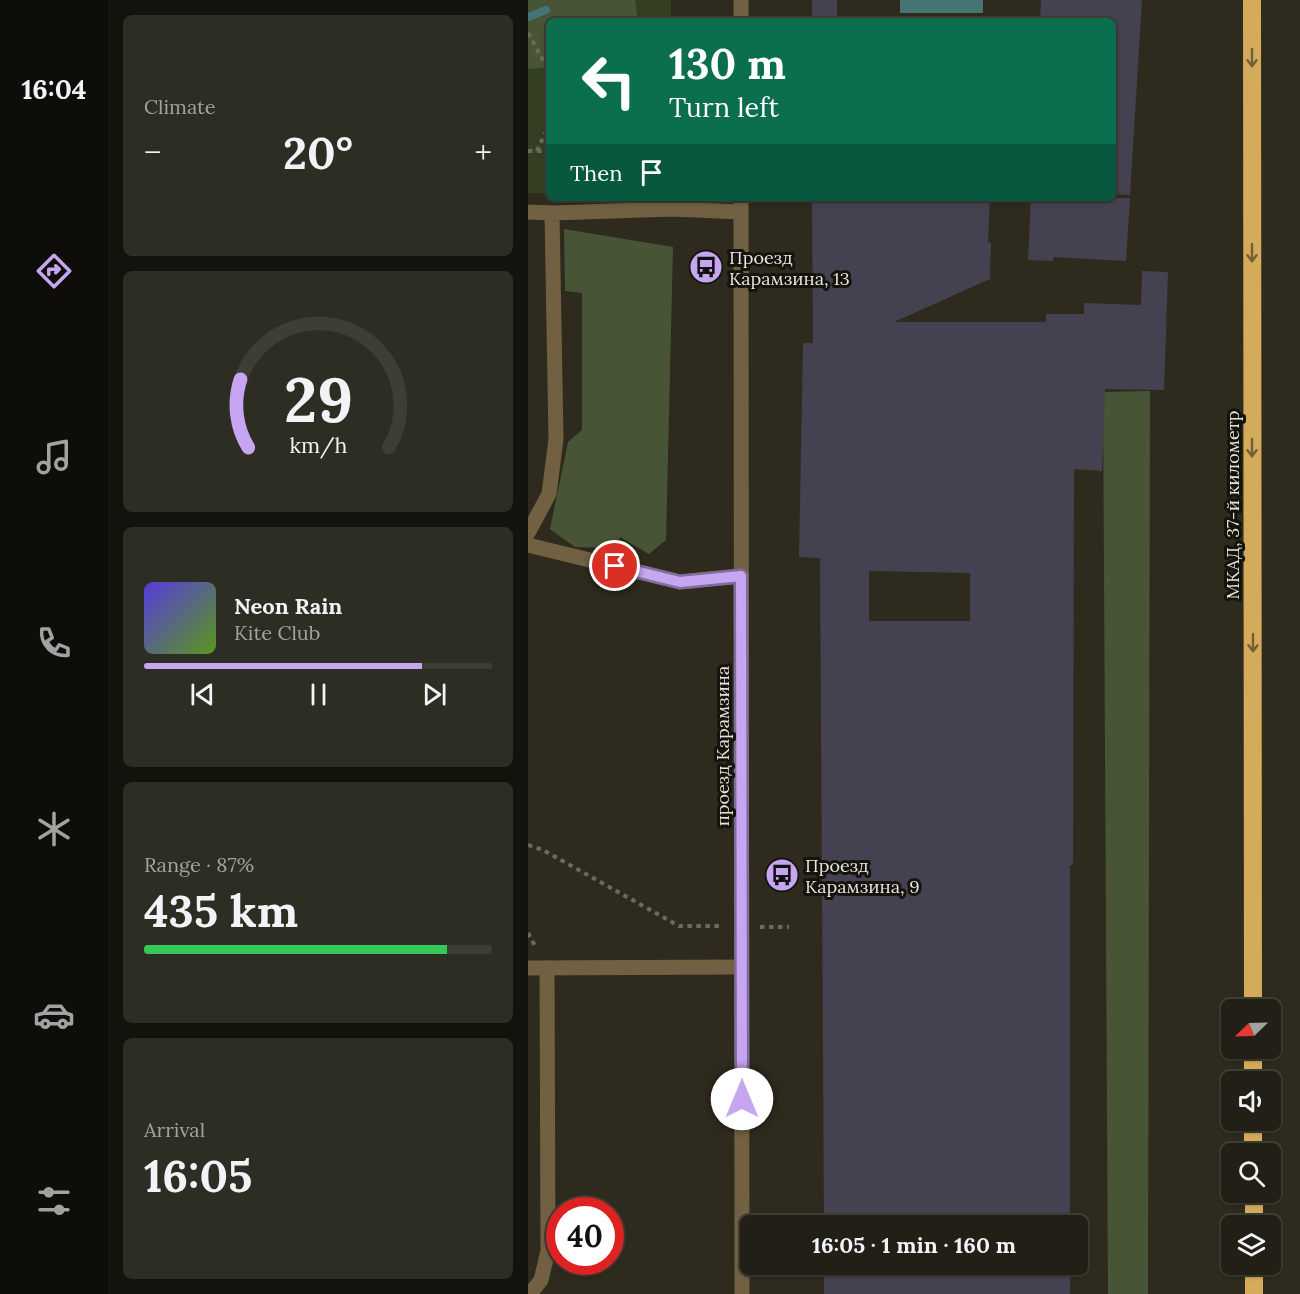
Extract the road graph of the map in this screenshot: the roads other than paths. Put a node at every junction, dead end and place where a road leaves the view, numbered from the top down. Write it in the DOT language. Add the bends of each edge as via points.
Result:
graph roads {
  1 [pos="741,0"];
  2 [pos="1252,0"];
  3 [pos="741,18"];
  4 [pos="741,205"];
  5 [pos="528,212"];
  6 [pos="552,213"];
  7 [pos="528,533"];
  8 [pos="528,545"];
  9 [pos="741,576"];
  10 [pos="742,967"];
  11 [pos="528,968"];
  12 [pos="547,968"];
  13 [pos="1253,999"];
  14 [pos="1254,1275"];
  15 [pos="530,1294"];
  16 [pos="742,1294"];
  17 [pos="1254,1294"];
  1 -- 3 [label="street"];
  2 -- 13 [label="highway, МКАД, 37-й километр, one-way"];
  4 -- 6 [label="street"];
  4 -- 9 [label="street, проезд Карамзина"];
  5 -- 6 [label="street"];
  6 -- 7 [label="street" via="556,439 549,494"];
  8 -- 9 [label="street" via="680,582"];
  9 -- 10 [label="street, проезд Карамзина"];
  10 -- 12 [label="street"];
  10 -- 16 [label="street, проезд Карамзина"];
  11 -- 12 [label="street"];
  12 -- 15 [label="street" via="548,1251 541,1280"];
  14 -- 17 [label="highway"];
}
